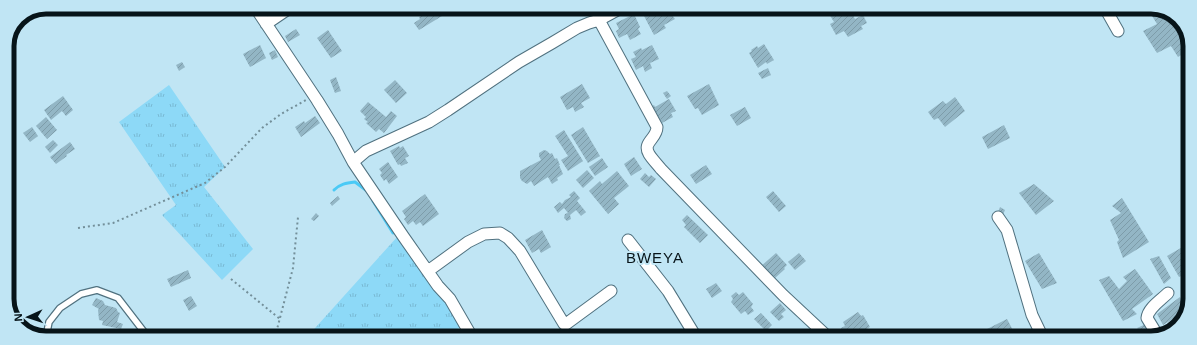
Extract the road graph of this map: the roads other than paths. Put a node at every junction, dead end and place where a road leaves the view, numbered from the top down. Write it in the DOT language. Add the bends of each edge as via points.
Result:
graph roads {
  1 [pos="259,14"];
  2 [pos="281,14"];
  3 [pos="610,14"];
  4 [pos="1108,14"];
  5 [pos="599,20"];
  6 [pos="266,24"];
  7 [pos="1118,31"];
  8 [pos="353,162"];
  9 [pos="998,217"];
  10 [pos="628,240"];
  11 [pos="428,271"];
  12 [pos="611,291"];
  13 [pos="1168,294"];
  14 [pos="1155,330"];
  15 [pos="47,331"];
  16 [pos="143,331"];
  17 [pos="469,331"];
  18 [pos="692,331"];
  19 [pos="822,331"];
  20 [pos="1040,331"];
  1 -- 6 [label="street"];
  2 -- 6 [label="street"];
  3 -- 5 [label="street"];
  4 -- 7 [label="street"];
  5 -- 8 [label="street" via="577,28 552,42 429,122 366,151"];
  5 -- 19 [label="street" via="657,127 656,134 647,144 649,154 764,276"];
  6 -- 8 [label="street" via="314,95"];
  8 -- 11 [label="street"];
  9 -- 20 [label="street" via="1008,230 1032,315"];
  10 -- 18 [label="street" via="668,291"];
  11 -- 12 [label="street" via="468,242 484,234 500,233 520,251 564,324"];
  11 -- 17 [label="street" via="450,299"];
  13 -- 14 [label="street" via="1147,315"];
  15 -- 16 [label="lane" via="49,322 60,308 81,294 97,290 118,298"];
}
